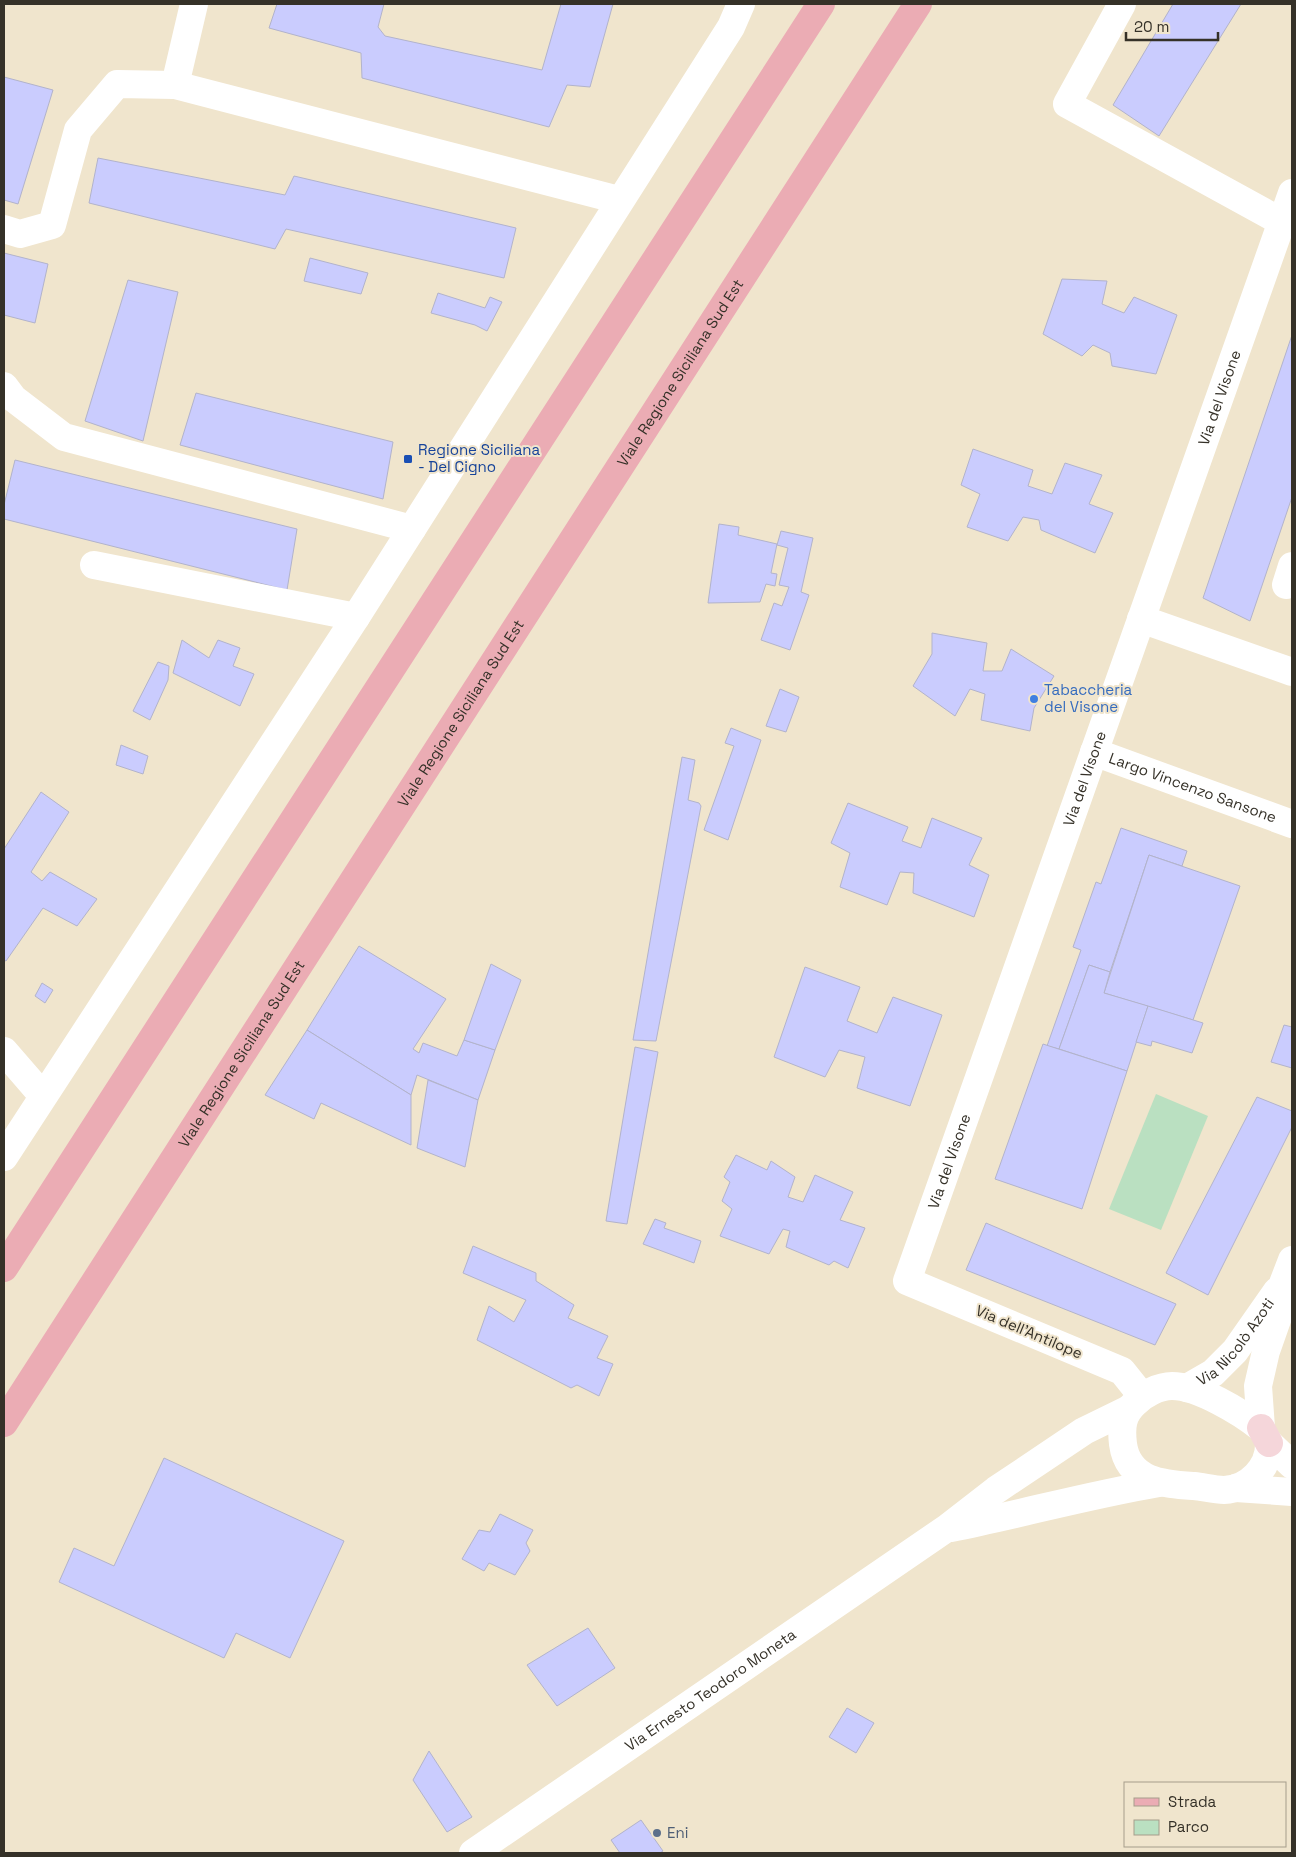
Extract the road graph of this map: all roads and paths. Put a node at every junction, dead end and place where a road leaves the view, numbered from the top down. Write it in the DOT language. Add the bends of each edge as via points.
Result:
graph roads {
  1 [pos="194,4"];
  2 [pos="741,4"];
  3 [pos="821,4"];
  4 [pos="918,4"];
  5 [pos="1122,4"];
  6 [pos="175,85"];
  7 [pos="1292,193"];
  8 [pos="619,200"];
  9 [pos="1282,222"];
  10 [pos="4,229"];
  11 [pos="4,386"];
  12 [pos="412,529"];
  13 [pos="94,565"];
  14 [pos="356,617"];
  15 [pos="1141,619"];
  16 [pos="1292,672"];
  17 [pos="1094,752"];
  18 [pos="1292,824"];
  19 [pos="4,1051"];
  20 [pos="43,1096"];
  21 [pos="4,1156"];
  22 [pos="1292,1260"];
  23 [pos="4,1268"];
  24 [pos="907,1280"];
  25 [pos="1282,1286"];
  26 [pos="1187,1388"];
  27 [pos="1135,1403"];
  28 [pos="4,1423"];
  29 [pos="1265,1435"];
  30 [pos="1292,1465"];
  31 [pos="1159,1483"];
  32 [pos="1236,1488"];
  33 [pos="1292,1492"];
  34 [pos="947,1528"];
  35 [pos="473,1853"];
  1 -- 6 [label="street"];
  2 -- 8 [label="street" via="731,27"];
  3 -- 23 [label="main road"];
  4 -- 28 [label="main road, Viale Regione Siciliana Sud Est"];
  5 -- 9 [label="street" via="1066,104"];
  6 -- 8 [label="street"];
  6 -- 10 [label="street" via="117,84 78,130 52,225 20,234"];
  7 -- 9 [label="street, Via del Visone"];
  8 -- 12 [label="street"];
  9 -- 15 [label="street, Via del Visone"];
  11 -- 12 [label="street" via="13,398 64,437"];
  12 -- 14 [label="street"];
  13 -- 14 [label="street"];
  14 -- 20 [label="street"];
  15 -- 16 [label="street"];
  15 -- 17 [label="street, Via del Visone"];
  17 -- 18 [label="street, Largo Vincenzo Sansone"];
  17 -- 24 [label="street, Via del Visone"];
  19 -- 20 [label="street"];
  20 -- 21 [label="street"];
  22 -- 25 [label="street"];
  24 -- 27 [label="street, Via dell'Antilope" via="1122,1371"];
  25 -- 26 [label="street, Via Nicolò Azoti" via="1235,1352 1213,1373"];
  25 -- 29 [label="street, Via Nicolò Azoti" via="1279,1314 1258,1386"];
  26 -- 27 [label="street" via="1172,1386"];
  26 -- 29 [label="street" via="1248,1417"];
  27 -- 31 [label="street" via="1122,1426 1123,1447 1136,1471"];
  27 -- 34 [label="street, Via Ernesto Teodoro Moneta" via="1084,1431 996,1490"];
  29 -- 30 [label="street"];
  29 -- 32 [label="street" via="1269,1456 1262,1469 1250,1482"];
  31 -- 32 [label="street" via="1224,1490"];
  31 -- 34 [label="street, Via Ernesto Teodoro Moneta"];
  32 -- 33 [label="street"];
  34 -- 35 [label="street, Via Ernesto Teodoro Moneta"];
}
